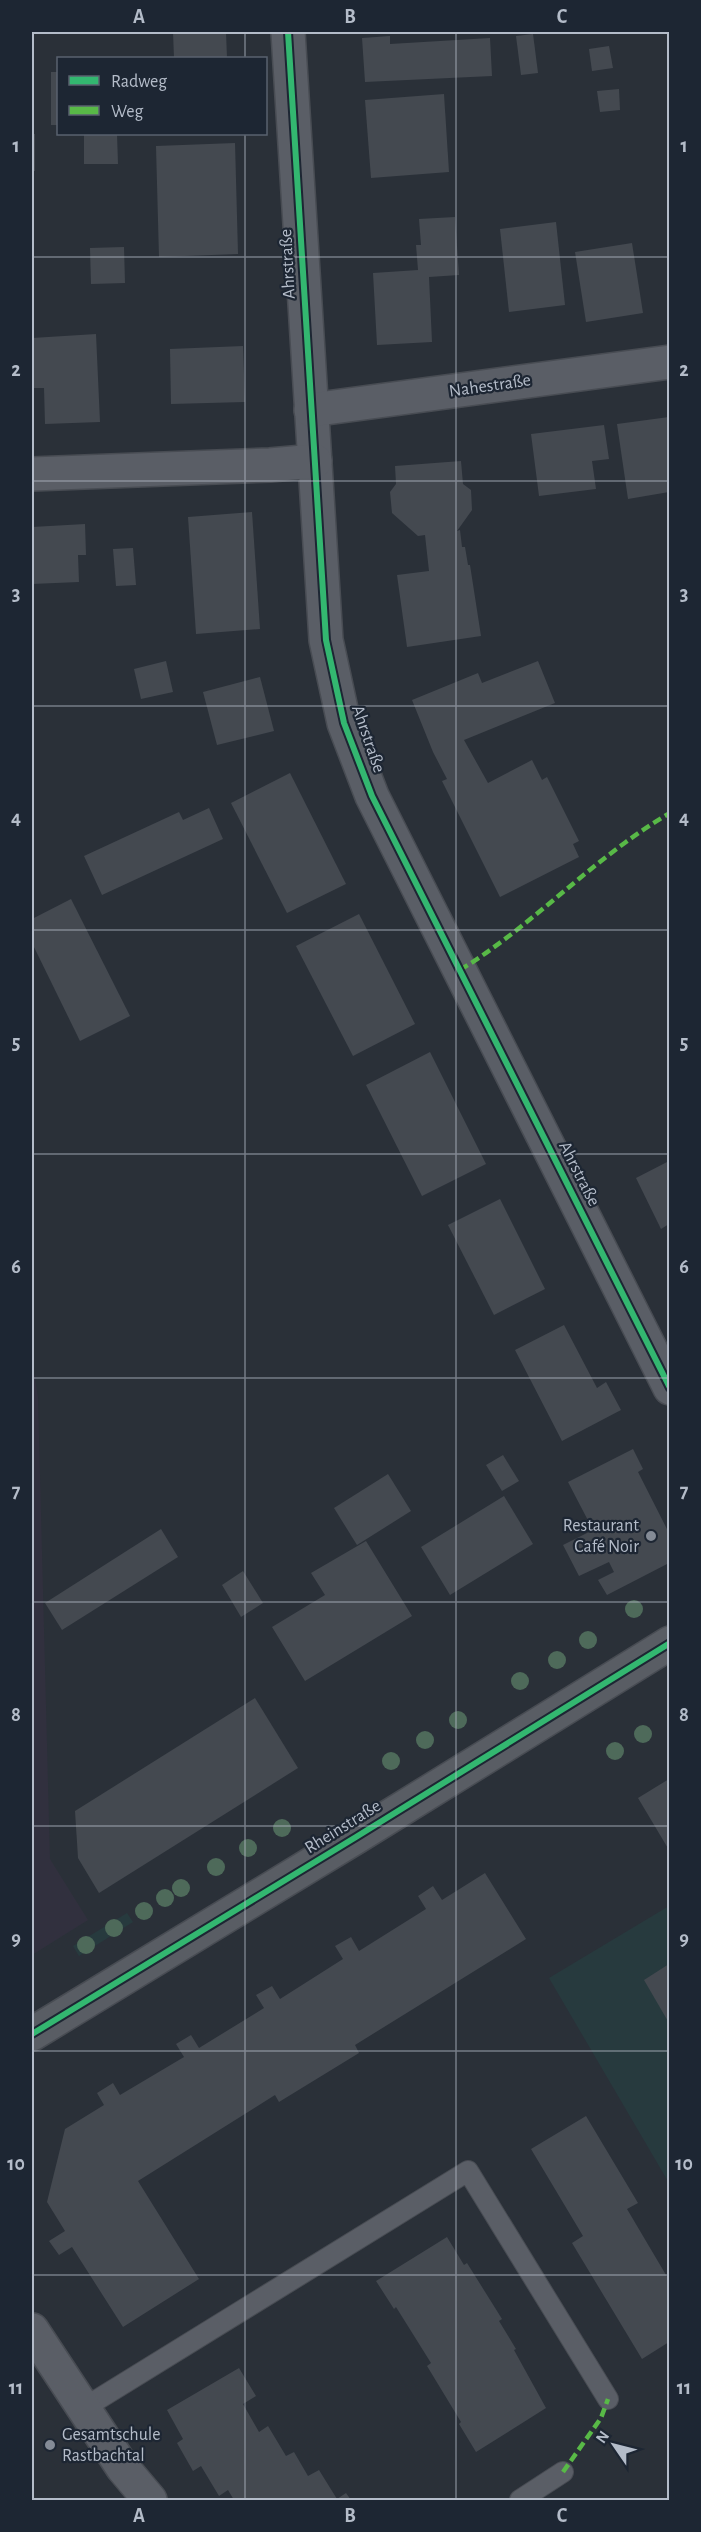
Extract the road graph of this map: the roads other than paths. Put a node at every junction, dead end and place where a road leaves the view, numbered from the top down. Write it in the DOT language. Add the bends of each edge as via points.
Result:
graph roads {
  1 [pos="288,32"];
  2 [pos="669,362"];
  3 [pos="311,410"];
  4 [pos="315,461"];
  5 [pos="32,474"];
  6 [pos="669,1388"];
  7 [pos="669,1643"];
  8 [pos="32,2034"];
  9 [pos="32,2330"];
  10 [pos="608,2399"];
  11 [pos="84,2408"];
  12 [pos="123,2468"];
  13 [pos="563,2472"];
  14 [pos="128,2500"];
  15 [pos="150,2500"];
  16 [pos="520,2500"];
  1 -- 3 [label="street, Ahrstraße"];
  2 -- 3 [label="street, Nahestraße"];
  3 -- 4 [label="street, Ahrstraße"];
  4 -- 5 [label="street"];
  4 -- 6 [label="street, Ahrstraße" via="326,640 344,723 372,796"];
  7 -- 8 [label="street, Rheinstraße"];
  9 -- 11 [label="street"];
  10 -- 11 [label="lane" via="468,2171"];
  11 -- 12 [label="street"];
  12 -- 14 [label="lane"];
  12 -- 15 [label="street"];
  13 -- 16 [label="lane"];
}
